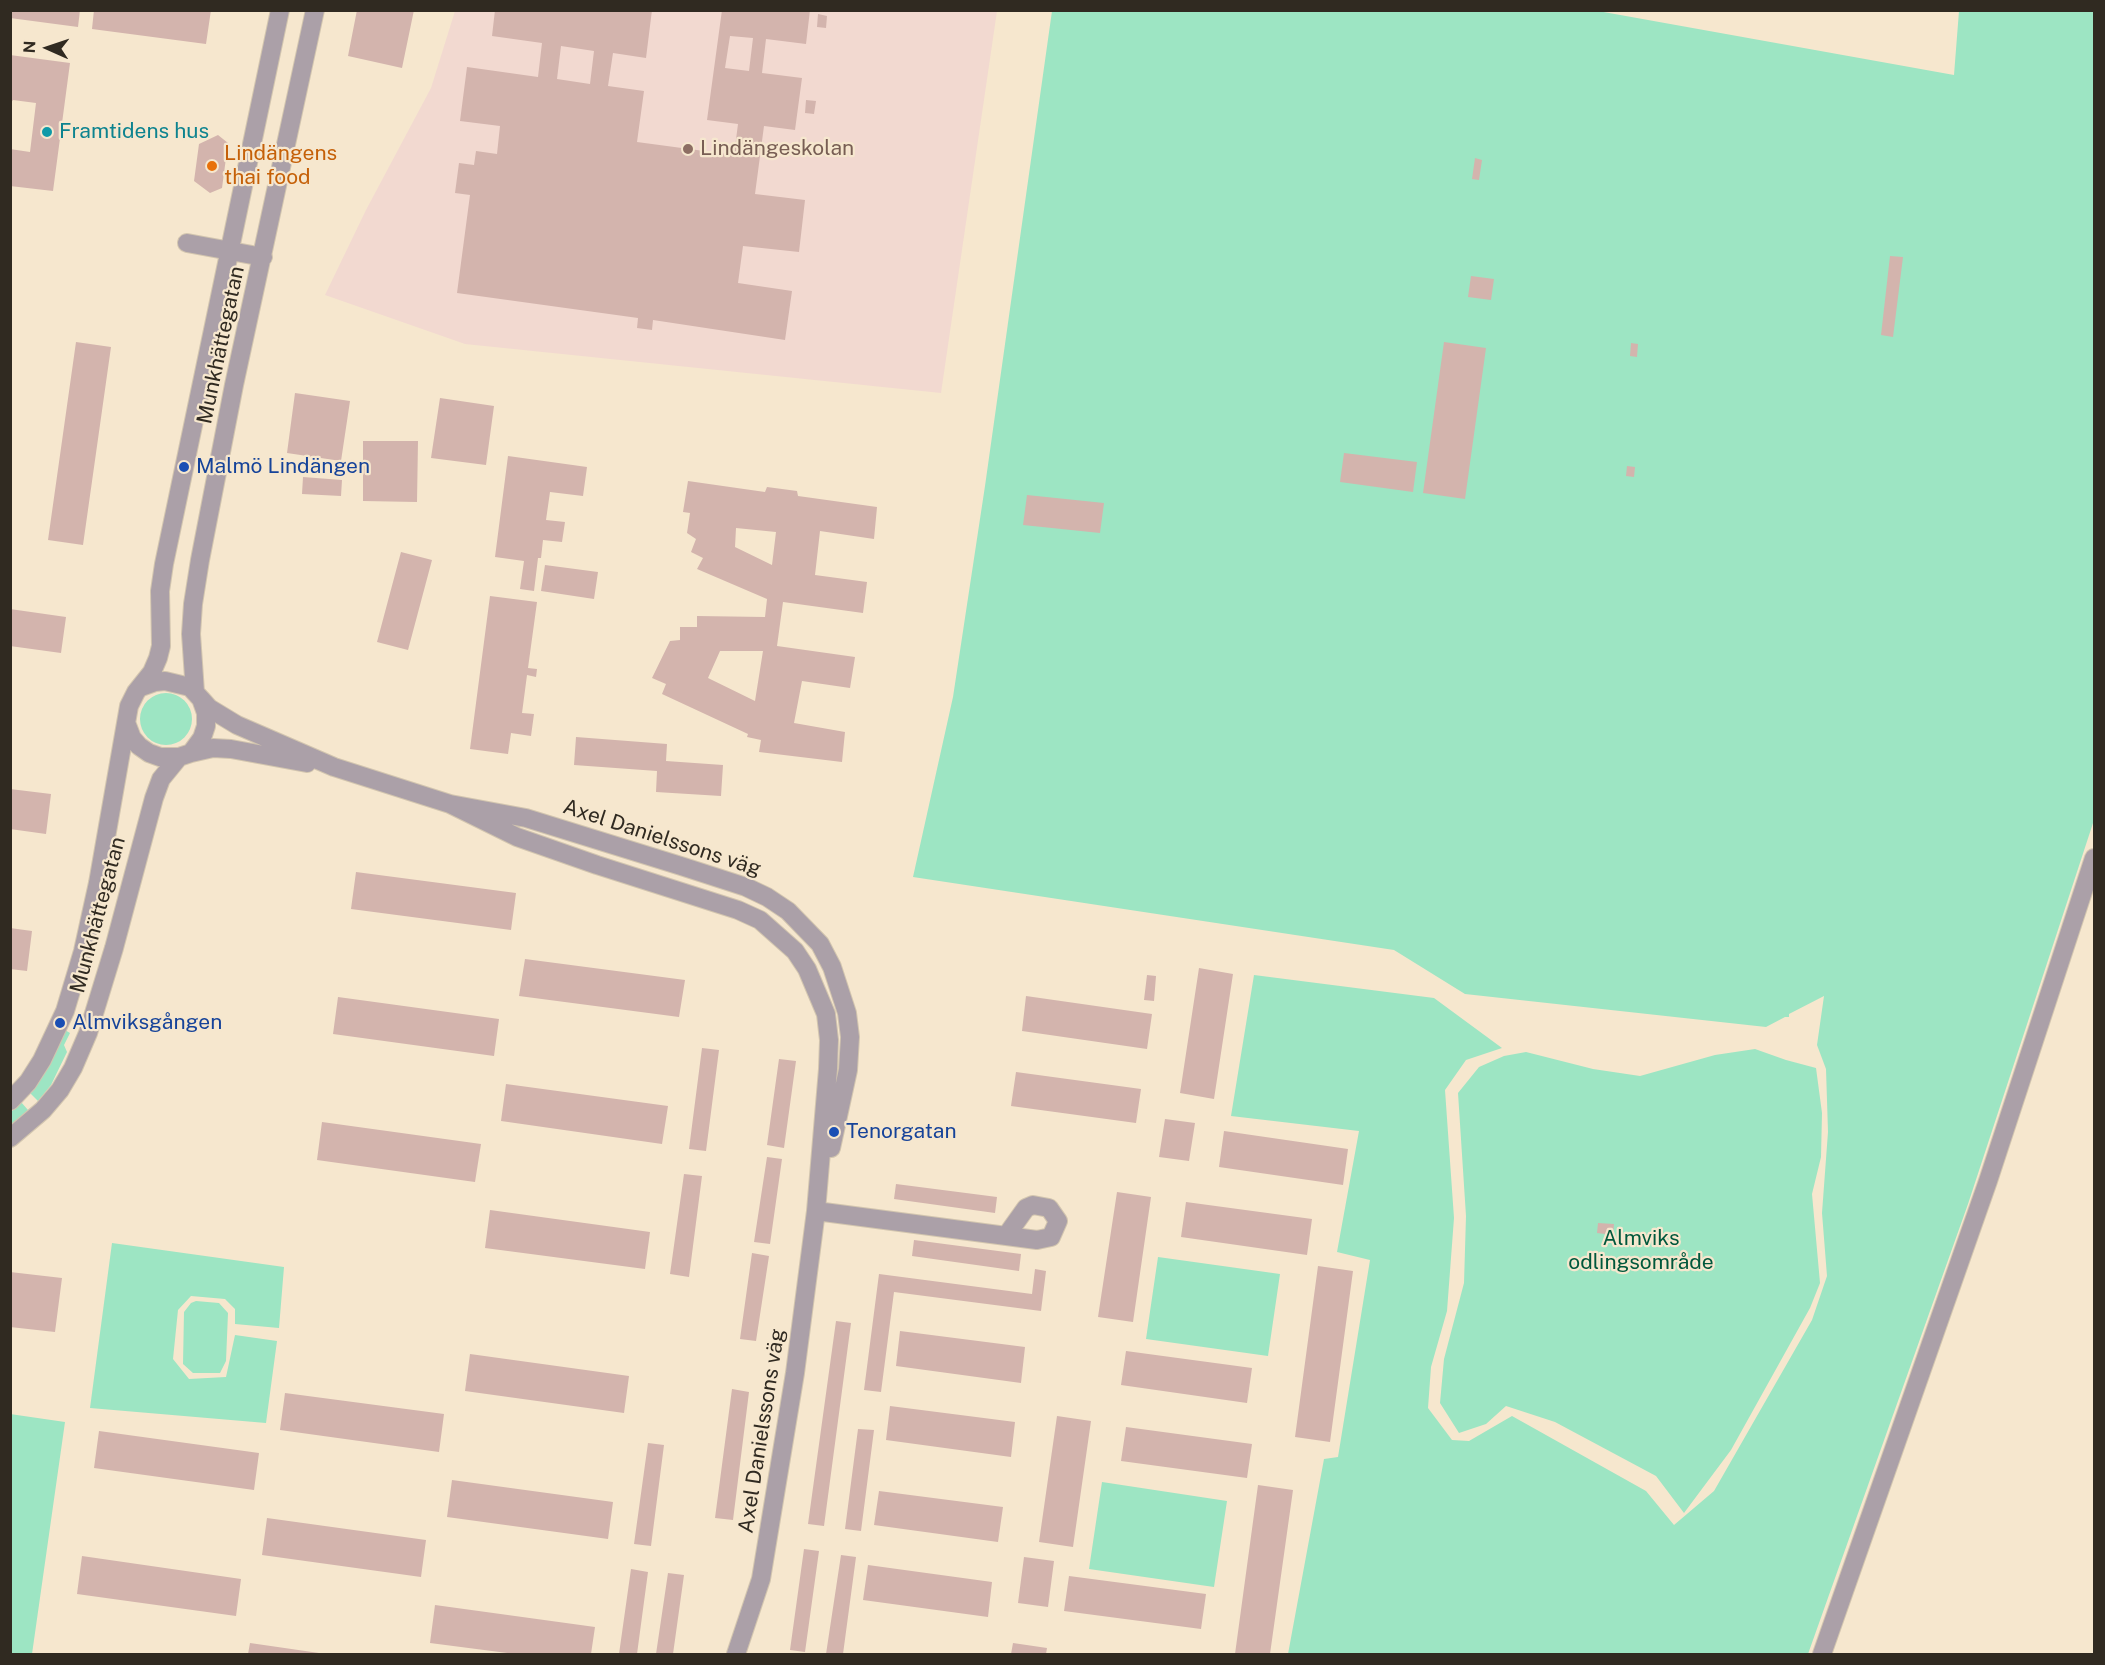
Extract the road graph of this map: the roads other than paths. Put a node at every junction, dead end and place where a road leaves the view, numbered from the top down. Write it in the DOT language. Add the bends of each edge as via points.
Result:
graph roads {
  1 [pos="280,10"];
  2 [pos="315,10"];
  3 [pos="187,243"];
  4 [pos="229,251"];
  5 [pos="263,257"];
  6 [pos="141,687"];
  7 [pos="198,696"];
  8 [pos="127,725"];
  9 [pos="185,755"];
  10 [pos="334,767"];
  11 [pos="2094,858"];
  12 [pos="10,1101"];
  13 [pos="10,1138"];
  14 [pos="816,1211"];
  15 [pos="1006,1236"];
  16 [pos="736,1654"];
  17 [pos="1822,1654"];
  1 -- 4 [label="street, Munkhättegatan"];
  2 -- 5 [label="street, Munkhättegatan"];
  3 -- 4 [label="street"];
  4 -- 5 [label="street"];
  4 -- 6 [label="street, Munkhättegatan" via="164,564 160,591 161,646 152,672"];
  5 -- 7 [label="street, Munkhättegatan" via="193,604 190,634"];
  6 -- 7 [label="street" via="165,681 183,685"];
  6 -- 8 [label="street, Munkhättegatan" via="129,706"];
  7 -- 9 [label="street, Munkhättegatan" via="206,713 206,726 202,738"];
  7 -- 10 [label="street, Axel Danielssons väg" via="209,708 237,724"];
  8 -- 9 [label="street" via="132,738 149,753 160,757"];
  8 -- 12 [label="street, Munkhättegatan" via="80,961 62,1017 42,1060"];
  9 -- 10 [label="street, Axel Danielssons väg" via="213,748 231,749"];
  9 -- 13 [label="street, Munkhättegatan" via="161,779 154,798 114,948 73,1068 43,1110"];
  10 -- 14 [label="street, Axel Danielssons väg" via="450,804 518,837 597,865 738,910 760,920 795,951 818,990 829,1040"];
  11 -- 17 [label="street" via="1988,1181"];
  14 -- 15 [label="street"];
  14 -- 16 [label="street, Axel Danielssons väg" via="795,1373 761,1579"];
}
